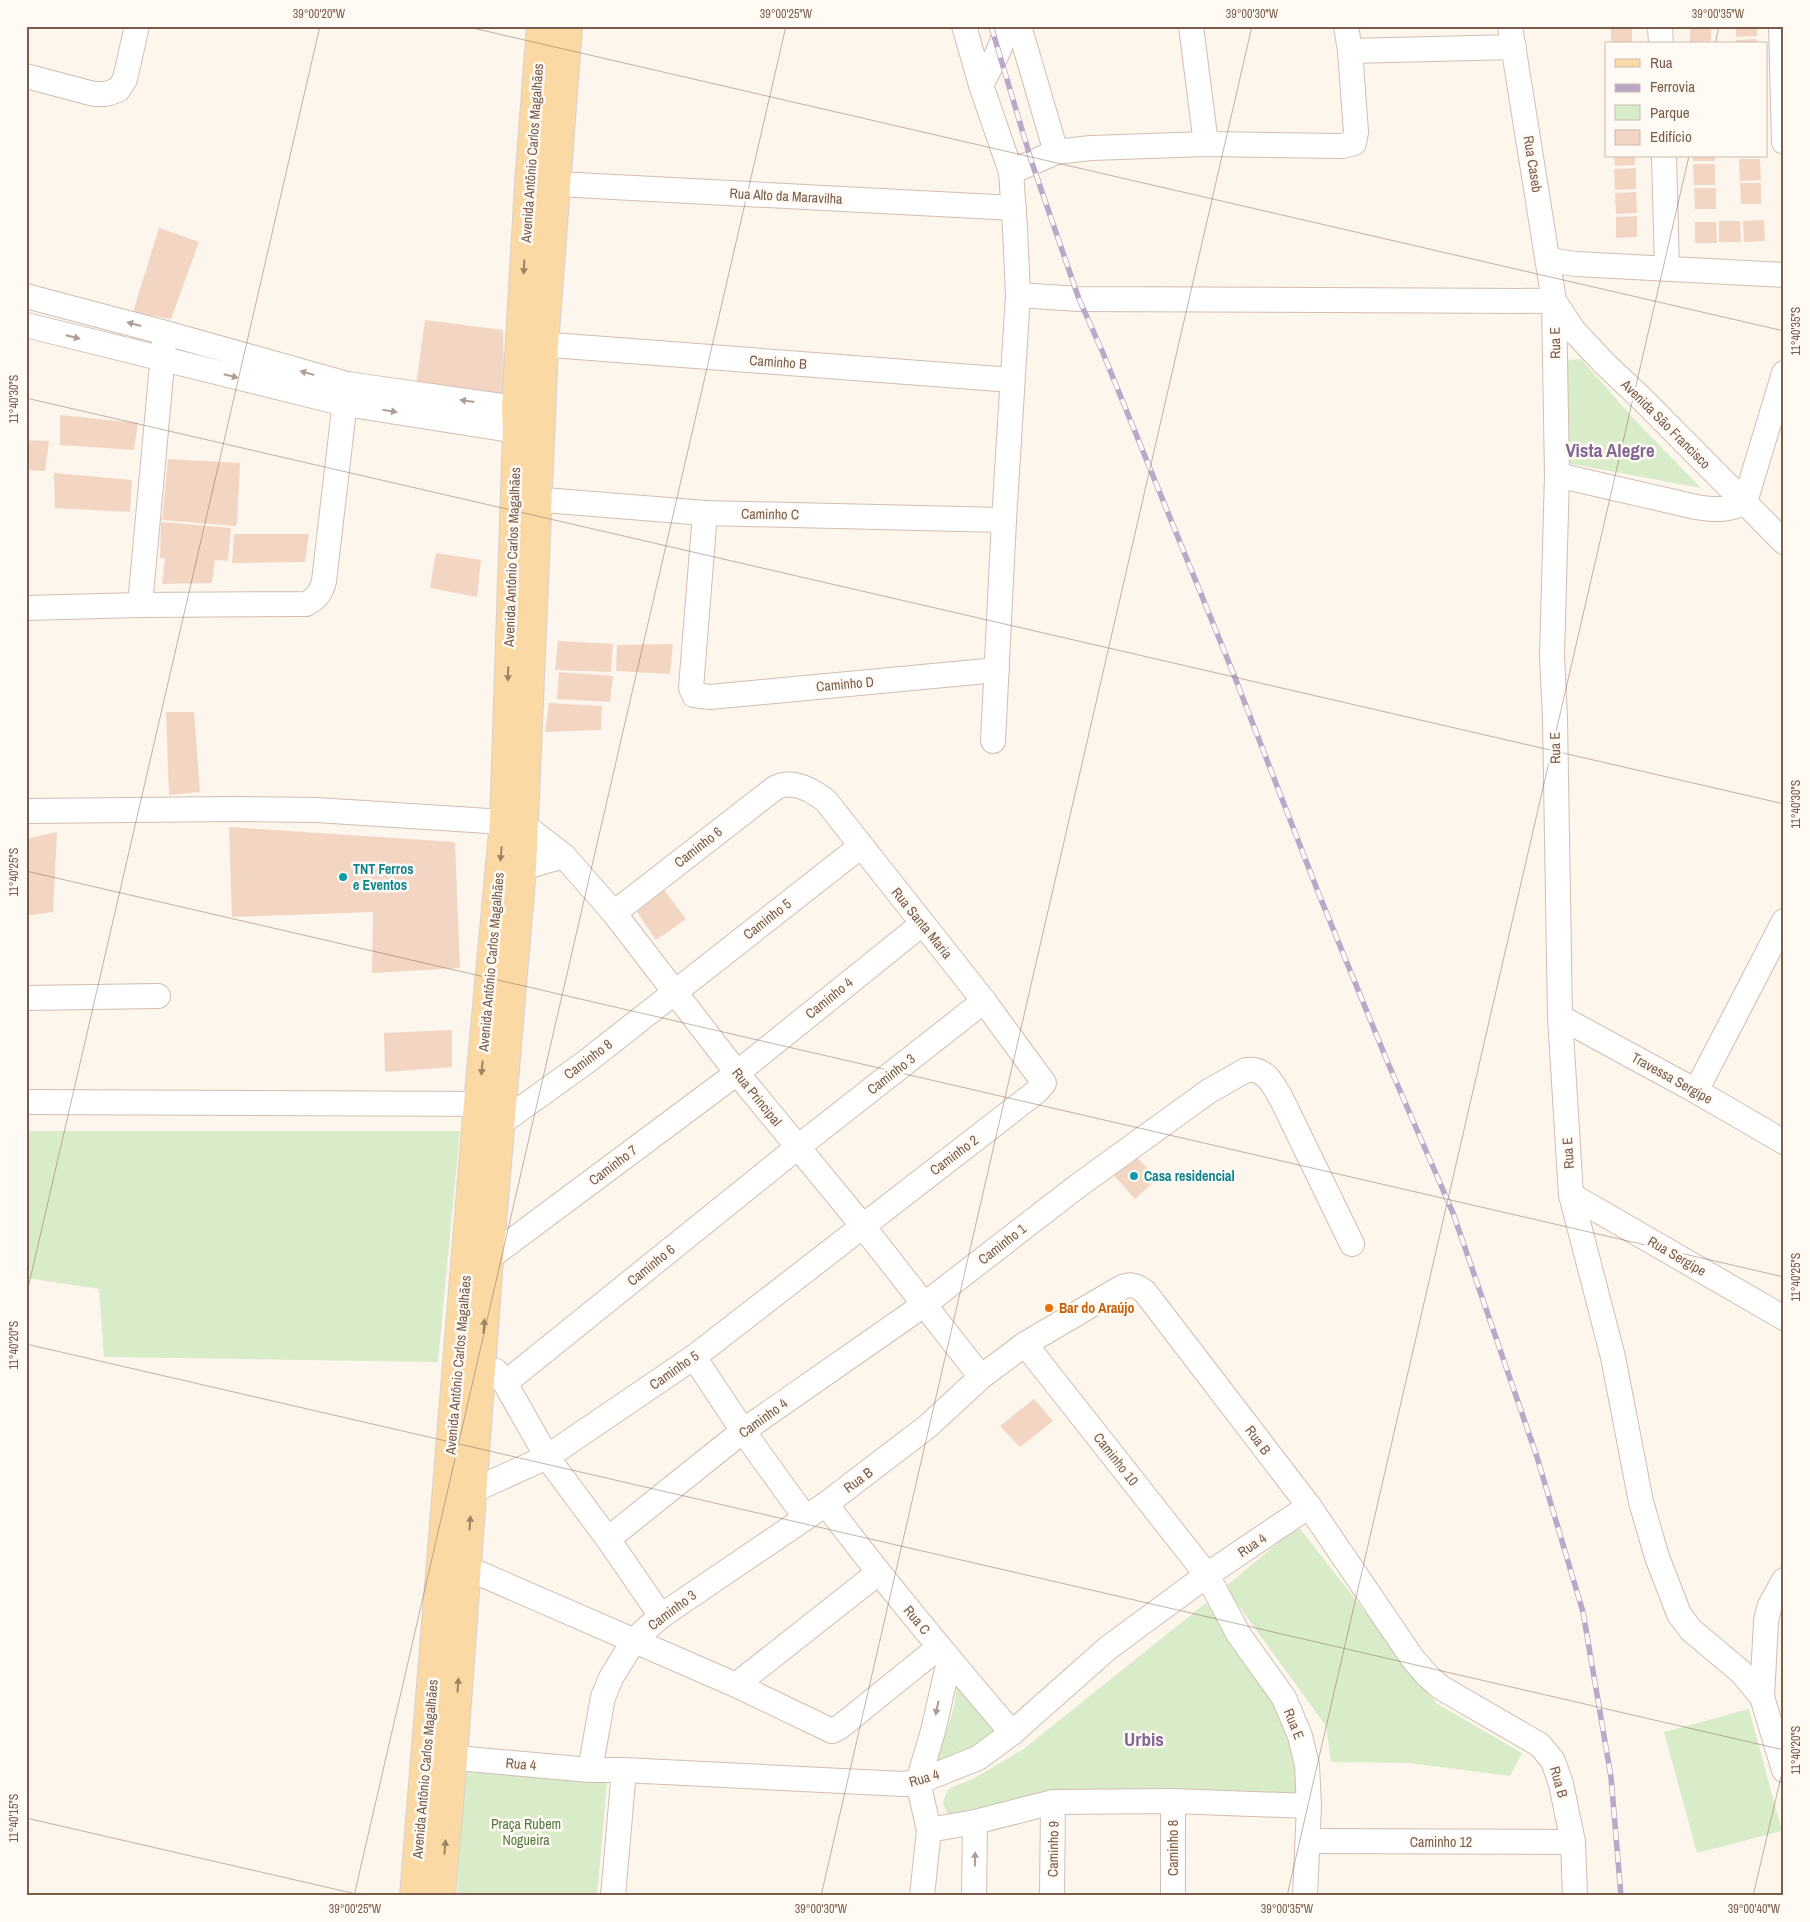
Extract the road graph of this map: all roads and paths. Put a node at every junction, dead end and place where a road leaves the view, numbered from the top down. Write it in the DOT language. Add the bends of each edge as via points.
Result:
graph roads {
  1 [pos="137,26"];
  2 [pos="542,26"];
  3 [pos="568,26"];
  4 [pos="964,26"];
  5 [pos="1008,26"];
  6 [pos="1019,26"];
  7 [pos="1191,26"];
  8 [pos="1346,26"];
  9 [pos="1660,26"];
  10 [pos="1781,26"];
  11 [pos="1512,36"];
  12 [pos="1661,42"];
  13 [pos="1350,52"];
  14 [pos="26,76"];
  15 [pos="981,85"];
  16 [pos="1784,142"];
  17 [pos="1206,144"];
  18 [pos="1056,152"];
  19 [pos="1664,158"];
  20 [pos="1011,172"];
  21 [pos="557,184"];
  22 [pos="529,185"];
  23 [pos="1014,208"];
  24 [pos="1548,260"];
  25 [pos="1667,268"];
  26 [pos="1784,275"];
  27 [pos="1018,295"];
  28 [pos="26,296"];
  29 [pos="1554,301"];
  30 [pos="26,324"];
  31 [pos="166,333"];
  32 [pos="532,344"];
  33 [pos="162,359"];
  34 [pos="1784,373"];
  35 [pos="1012,380"];
  36 [pos="346,394"];
  37 [pos="516,419"];
  38 [pos="1557,475"];
  39 [pos="525,498"];
  40 [pos="1745,502"];
  41 [pos="705,513"];
  42 [pos="1004,520"];
  43 [pos="1784,542"];
  44 [pos="140,605"];
  45 [pos="26,608"];
  46 [pos="997,670"];
  47 [pos="993,741"];
  48 [pos="784,784"];
  49 [pos="26,811"];
  50 [pos="514,824"];
  51 [pos="861,846"];
  52 [pos="564,856"];
  53 [pos="522,868"];
  54 [pos="614,913"];
  55 [pos="1784,921"];
  56 [pos="922,924"];
  57 [pos="674,992"];
  58 [pos="158,996"];
  59 [pos="26,998"];
  60 [pos="984,1000"];
  61 [pos="1560,1017"];
  62 [pos="737,1072"];
  63 [pos="1044,1083"];
  64 [pos="1696,1091"];
  65 [pos="26,1102"];
  66 [pos="494,1111"];
  67 [pos="1784,1142"];
  68 [pos="798,1146"];
  69 [pos="1571,1195"];
  70 [pos="862,1226"];
  71 [pos="1352,1244"];
  72 [pos="489,1258"];
  73 [pos="925,1304"];
  74 [pos="1784,1318"];
  75 [pos="1025,1344"];
  76 [pos="482,1354"];
  77 [pos="694,1357"];
  78 [pos="981,1377"];
  79 [pos="505,1383"];
  80 [pos="743,1431"];
  81 [pos="547,1457"];
  82 [pos="472,1492"];
  83 [pos="826,1504"];
  84 [pos="1309,1506"];
  85 [pos="805,1517"];
  86 [pos="608,1539"];
  87 [pos="467,1568"];
  88 [pos="878,1573"];
  89 [pos="1207,1575"];
  90 [pos="1784,1580"];
  91 [pos="661,1616"];
  92 [pos="634,1640"];
  93 [pos="944,1654"];
  94 [pos="736,1685"];
  95 [pos="1762,1697"];
  96 [pos="1012,1733"];
  97 [pos="440,1757"];
  98 [pos="590,1770"];
  99 [pos="624,1770"];
  100 [pos="1784,1770"];
  101 [pos="918,1782"];
  102 [pos="1174,1801"];
  103 [pos="1053,1802"];
  104 [pos="1309,1806"];
  105 [pos="975,1822"];
  106 [pos="929,1830"];
  107 [pos="1308,1841"];
  108 [pos="1573,1842"];
  109 [pos="414,1896"];
  110 [pos="441,1896"];
  111 [pos="614,1896"];
  112 [pos="922,1896"];
  113 [pos="974,1896"];
  114 [pos="1052,1896"];
  115 [pos="1173,1896"];
  116 [pos="1305,1896"];
  117 [pos="1575,1896"];
  1 -- 14 [label="street" via="125,79 118,90 94,94"];
  2 -- 22 [label="main road, Avenida Antônio Carlos Magalhães"];
  3 -- 21 [label="main road, Avenida Antônio Carlos Magalhães"];
  4 -- 15 [label="street"];
  5 -- 15 [label="street"];
  6 -- 18 [label="street"];
  7 -- 17 [label="street"];
  8 -- 13 [label="street"];
  9 -- 12 [label="street"];
  10 -- 16 [label="street"];
  11 -- 13 [label="street"];
  11 -- 24 [label="street, Rua Caseb"];
  13 -- 17 [label="street" via="1354,143 1342,146"];
  15 -- 20 [label="street"];
  17 -- 18 [label="street"];
  18 -- 20 [label="street"];
  19 -- 25 [label="street"];
  20 -- 23 [label="street"];
  21 -- 22 [label="street, Rua Alto da Maravilha"];
  21 -- 23 [label="street, Rua Alto da Maravilha"];
  21 -- 32 [label="main road, Avenida Antônio Carlos Magalhães"];
  22 -- 32 [label="main road, Avenida Antônio Carlos Magalhães, one-way"];
  23 -- 27 [label="street"];
  24 -- 25 [label="street"];
  24 -- 29 [label="street, Rua Caseb"];
  25 -- 26 [label="street"];
  27 -- 29 [label="street" via="1079,299"];
  27 -- 35 [label="street"];
  31 -- 28 [label="street, one-way"];
  29 -- 38 [label="street, Rua E"];
  29 -- 40 [label="street, Avenida São Francisco" via="1574,331 1604,363"];
  30 -- 33 [label="street, one-way"];
  31 -- 33 [label="street"];
  36 -- 31 [label="street, one-way"];
  32 -- 35 [label="street, Caminho B"];
  32 -- 37 [label="main road, Avenida Antônio Carlos Magalhães"];
  32 -- 39 [label="main road, Avenida Antônio Carlos Magalhães"];
  33 -- 36 [label="street, one-way"];
  33 -- 44 [label="street"];
  34 -- 40 [label="street"];
  35 -- 42 [label="street"];
  36 -- 37 [label="street"];
  36 -- 44 [label="street" via="324,581 316,598 306,604"];
  37 -- 39 [label="main road, Avenida Antônio Carlos Magalhães"];
  38 -- 40 [label="street" via="1711,510 1734,508"];
  38 -- 61 [label="street, Rua E" via="1552,656"];
  39 -- 41 [label="street, Caminho C"];
  39 -- 50 [label="main road, Avenida Antônio Carlos Magalhães"];
  40 -- 43 [label="street, Avenida São Francisco"];
  41 -- 42 [label="street, Caminho C"];
  41 -- 46 [label="street, Caminho D" via="691,688 694,695 710,697"];
  42 -- 46 [label="street"];
  44 -- 45 [label="street"];
  46 -- 47 [label="street"];
  48 -- 51 [label="street, Rua Santa Maria" via="806,788 826,801"];
  48 -- 54 [label="street, Caminho 6" via="774,788"];
  49 -- 50 [label="street" via="308,810"];
  50 -- 52 [label="street, Rua Principal"];
  50 -- 53 [label="main road, Avenida Antônio Carlos Magalhães"];
  50 -- 66 [label="main road, Avenida Antônio Carlos Magalhães, one-way"];
  51 -- 56 [label="street, Rua Santa Maria"];
  51 -- 57 [label="street, Caminho 5"];
  52 -- 53 [label="street"];
  52 -- 54 [label="street, Rua Principal"];
  53 -- 66 [label="main road, Avenida Antônio Carlos Magalhães"];
  54 -- 57 [label="street, Rua Principal"];
  55 -- 64 [label="street"];
  56 -- 60 [label="street, Rua Santa Maria"];
  56 -- 62 [label="street, Caminho 4"];
  57 -- 62 [label="street, Rua Principal"];
  57 -- 66 [label="street, Caminho 8" via="586,1062"];
  58 -- 59 [label="street"];
  60 -- 63 [label="street, Rua Santa Maria"];
  60 -- 68 [label="street, Caminho 3"];
  61 -- 64 [label="street, Travessa Sergipe"];
  61 -- 69 [label="street, Rua E"];
  62 -- 68 [label="street, Rua Principal"];
  62 -- 72 [label="street, Caminho 7"];
  63 -- 70 [label="street, Caminho 2"];
  64 -- 67 [label="street, Travessa Sergipe"];
  65 -- 66 [label="street"];
  66 -- 72 [label="main road, Avenida Antônio Carlos Magalhães"];
  66 -- 97 [label="main road, Avenida Antônio Carlos Magalhães"];
  68 -- 70 [label="street, Rua Principal"];
  68 -- 79 [label="street, Caminho 6"];
  69 -- 74 [label="street, Rua Sergipe"];
  69 -- 95 [label="street, Rua E" via="1613,1357 1640,1493 1657,1558 1679,1614 1705,1642 1741,1672"];
  70 -- 73 [label="street, Rua Principal"];
  70 -- 77 [label="street, Caminho 5"];
  71 -- 73 [label="street, Caminho 1" via="1278,1092 1270,1079 1252,1069 1209,1091"];
  76 -- 72 [label="main road, Avenida Antônio Carlos Magalhães, one-way"];
  73 -- 78 [label="street, Rua Principal"];
  73 -- 80 [label="street, Caminho 4"];
  75 -- 78 [label="street, Rua B"];
  75 -- 84 [label="street, Rua B" via="1124,1286 1137,1286 1145,1292"];
  75 -- 89 [label="street, Caminho 10"];
  76 -- 79 [label="street"];
  76 -- 82 [label="main road, Avenida Antônio Carlos Magalhães"];
  77 -- 80 [label="street"];
  77 -- 81 [label="street, Caminho 5"];
  78 -- 83 [label="street, Rua B" via="928,1426"];
  79 -- 81 [label="street"];
  80 -- 85 [label="street"];
  80 -- 86 [label="street, Caminho 4"];
  81 -- 82 [label="street, Caminho 5"];
  81 -- 86 [label="street"];
  87 -- 82 [label="main road, Avenida Antônio Carlos Magalhães, one-way"];
  83 -- 85 [label="street, Caminho 3"];
  83 -- 88 [label="street, Rua C"];
  84 -- 89 [label="street, Rua 4"];
  84 -- 108 [label="street, Rua B" via="1427,1675 1440,1687 1540,1745 1553,1761"];
  85 -- 91 [label="street, Caminho 3"];
  86 -- 91 [label="street"];
  87 -- 92 [label="street"];
  97 -- 87 [label="main road, Avenida Antônio Carlos Magalhães, one-way"];
  88 -- 93 [label="street, Rua C"];
  88 -- 94 [label="street"];
  89 -- 96 [label="street, Rua 4" via="1108,1648"];
  89 -- 104 [label="street, Rua E" via="1239,1635 1284,1698 1300,1736 1307,1765"];
  90 -- 95 [label="street" via="1766,1621"];
  91 -- 92 [label="street, Caminho 3"];
  92 -- 94 [label="street"];
  92 -- 98 [label="street, Caminho 3" via="603,1697"];
  93 -- 94 [label="street" via="832,1730"];
  93 -- 96 [label="street, Rua C"];
  93 -- 101 [label="street, one-way" via="933,1731"];
  95 -- 100 [label="street"];
  96 -- 101 [label="street, Rua 4" via="978,1758"];
  97 -- 98 [label="street, Rua 4"];
  97 -- 109 [label="main road, Avenida Antônio Carlos Magalhães" via="416,1860"];
  110 -- 97 [label="main road, Avenida Antônio Carlos Magalhães, one-way"];
  98 -- 99 [label="street, Rua 4"];
  99 -- 101 [label="street, Rua 4" via="902,1784"];
  99 -- 111 [label="street"];
  101 -- 106 [label="street"];
  102 -- 103 [label="street"];
  102 -- 104 [label="street"];
  102 -- 115 [label="street, Caminho 8"];
  103 -- 105 [label="street"];
  103 -- 114 [label="street, Caminho 9"];
  104 -- 107 [label="street, Rua E"];
  105 -- 106 [label="street"];
  113 -- 105 [label="street, one-way"];
  106 -- 112 [label="street"];
  107 -- 108 [label="street, Caminho 12"];
  107 -- 116 [label="street, Rua E"];
  108 -- 117 [label="street, Rua B"];
}
